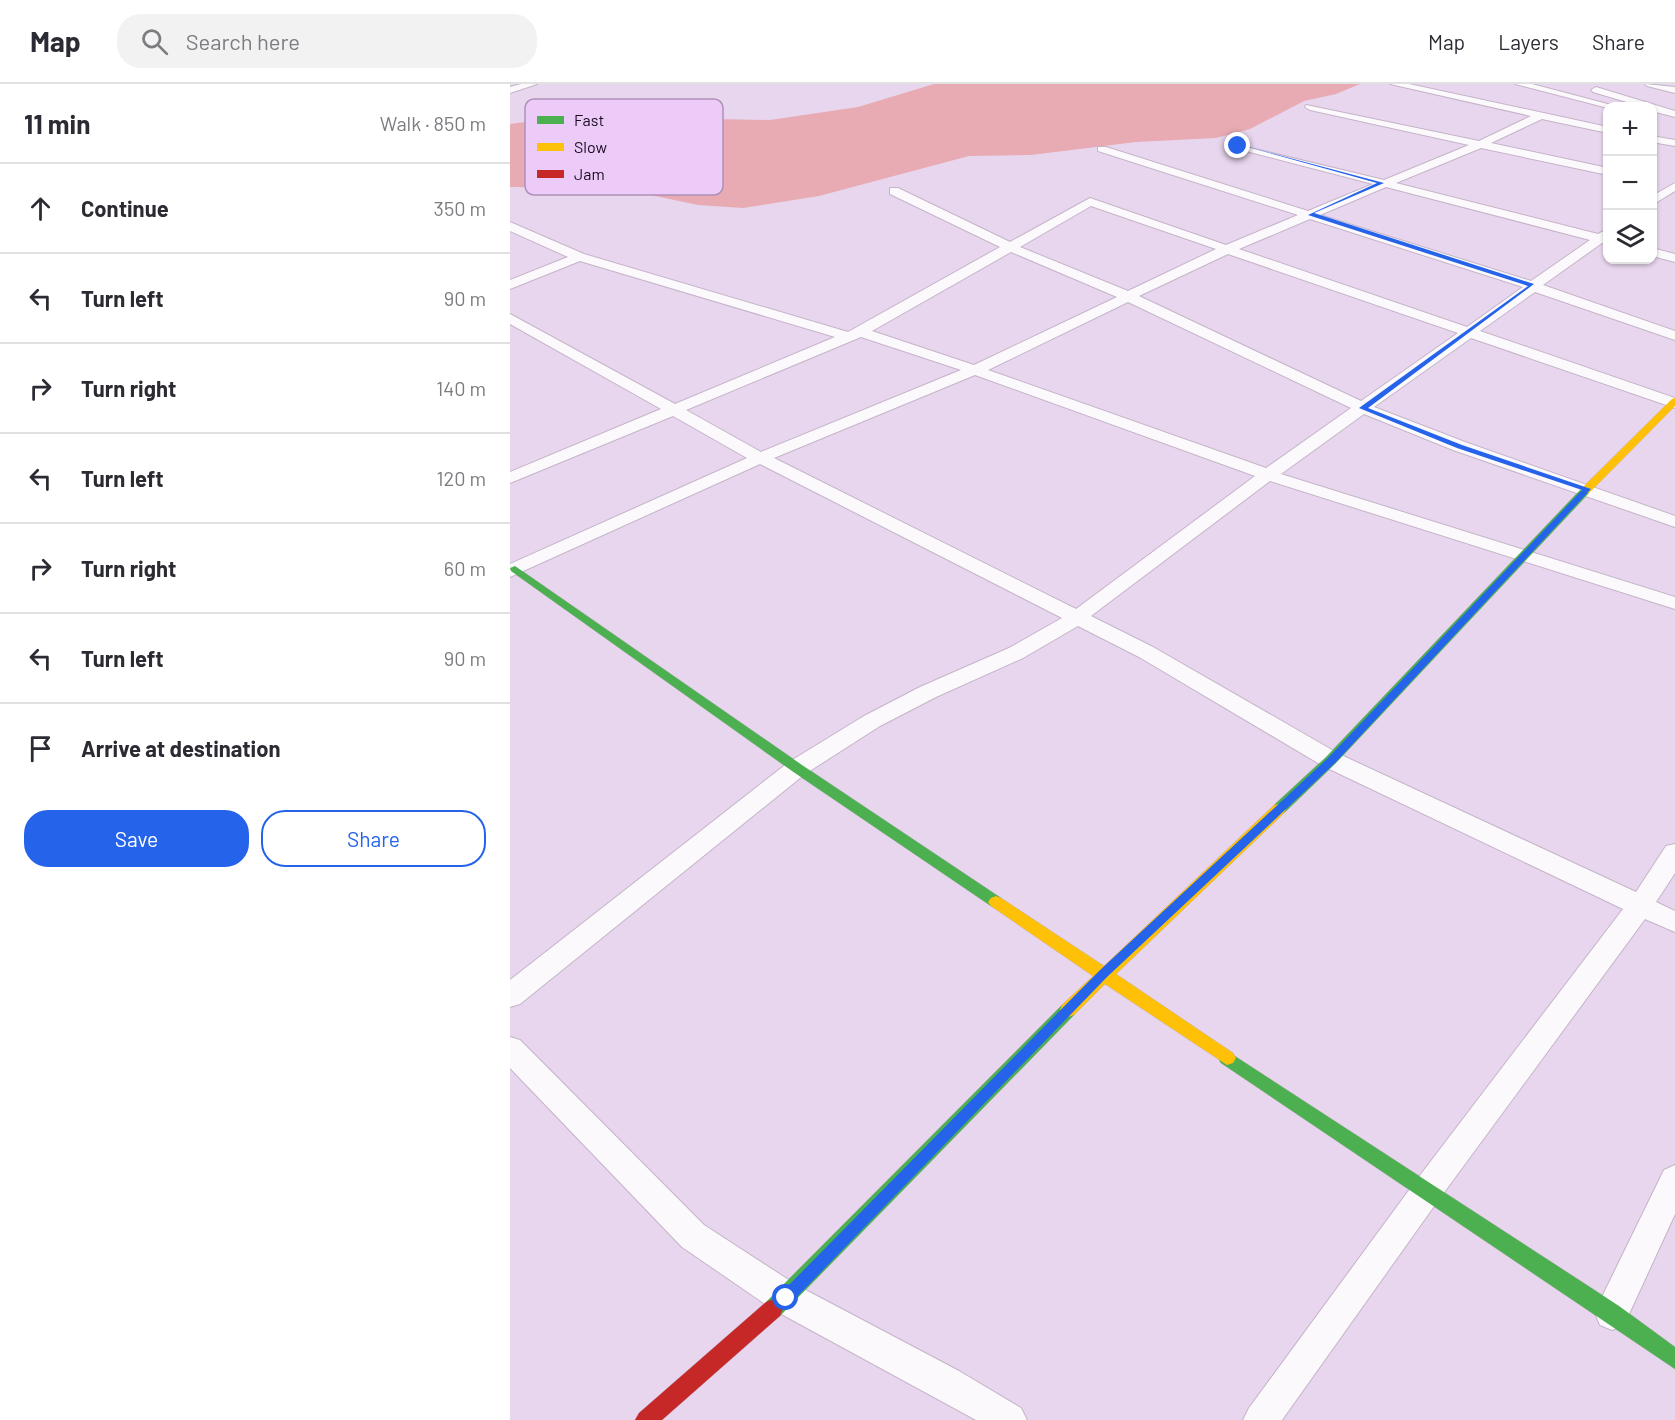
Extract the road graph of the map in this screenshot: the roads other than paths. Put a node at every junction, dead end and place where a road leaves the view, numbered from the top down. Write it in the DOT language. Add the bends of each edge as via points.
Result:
graph roads {
  1 [pos="532,84"];
  2 [pos="1395,84"];
  3 [pos="1455,84"];
  4 [pos="1520,84"];
  5 [pos="1650,84"];
  6 [pos="1551,87"];
  7 [pos="1588,87"];
  8 [pos="1623,87"];
  9 [pos="510,90"];
  10 [pos="1675,90"];
  11 [pos="1437,92"];
  12 [pos="1606,94"];
  13 [pos="1634,102"];
  14 [pos="1603,104"];
  15 [pos="1310,106"];
  16 [pos="1506,107"];
  17 [pos="1657,109"];
  18 [pos="1675,114"];
  19 [pos="1540,116"];
  20 [pos="1657,120"];
  21 [pos="1674,127"];
  22 [pos="1603,129"];
  23 [pos="1657,138"];
  24 [pos="1657,139"];
  25 [pos="1675,143"];
  26 [pos="1480,144"];
  27 [pos="1238,146"];
  28 [pos="1102,149"];
  29 [pos="1603,171"];
  30 [pos="1382,183"];
  31 [pos="1657,183"];
  32 [pos="1675,187"];
  33 [pos="894,191"];
  34 [pos="1657,199"];
  35 [pos="1310,213"];
  36 [pos="510,226"];
  37 [pos="1603,237"];
  38 [pos="1603,238"];
  39 [pos="1008,246"];
  40 [pos="1227,249"];
  41 [pos="1657,253"];
  42 [pos="579,256"];
  43 [pos="1675,258"];
  44 [pos="510,285"];
  45 [pos="1532,286"];
  46 [pos="1127,296"];
  47 [pos="510,318"];
  48 [pos="1469,333"];
  49 [pos="854,334"];
  50 [pos="1675,336"];
  51 [pos="975,370"];
  52 [pos="1674,402"];
  53 [pos="1363,408"];
  54 [pos="677,410"];
  55 [pos="760,458"];
  56 [pos="1268,475"];
  57 [pos="510,478"];
  58 [pos="1587,489"];
  59 [pos="1675,522"];
  60 [pos="1526,555"];
  61 [pos="513,570"];
  62 [pos="1675,603"];
  63 [pos="1076,618"];
  64 [pos="1331,760"];
  65 [pos="797,768"];
  66 [pos="1675,853"];
  67 [pos="1640,906"];
  68 [pos="1675,922"];
  69 [pos="1103,974"];
  70 [pos="510,996"];
  71 [pos="510,1049"];
  72 [pos="1675,1180"];
  73 [pos="1426,1192"];
  74 [pos="786,1298"];
  75 [pos="1612,1313"];
  76 [pos="1675,1359"];
  77 [pos="646,1420"];
  78 [pos="1009,1420"];
  79 [pos="1261,1420"];
  1 -- 9 [label="street"];
  2 -- 11 [label="street"];
  3 -- 11 [label="street"];
  4 -- 6 [label="street"];
  5 -- 10 [label="street"];
  6 -- 14 [label="street"];
  6 -- 16 [label="street"];
  7 -- 12 [label="street"];
  8 -- 12 [label="street"];
  11 -- 16 [label="street"];
  12 -- 13 [label="street"];
  15 -- 26 [label="street"];
  16 -- 19 [label="street"];
  17 -- 18 [label="street"];
  19 -- 22 [label="street"];
  19 -- 26 [label="street"];
  20 -- 21 [label="street"];
  21 -- 23 [label="street"];
  24 -- 25 [label="street"];
  26 -- 29 [label="street"];
  26 -- 30 [label="street"];
  27 -- 30 [label="street"];
  28 -- 35 [label="street"];
  30 -- 35 [label="street"];
  30 -- 37 [label="street"];
  31 -- 32 [label="street"];
  32 -- 34 [label="street"];
  33 -- 39 [label="street"];
  35 -- 40 [label="street"];
  35 -- 45 [label="street"];
  36 -- 42 [label="street"];
  38 -- 45 [label="street"];
  39 -- 40 [label="street" via="1090,202"];
  39 -- 46 [label="street"];
  39 -- 49 [label="street"];
  40 -- 46 [label="street"];
  40 -- 48 [label="street"];
  41 -- 43 [label="street"];
  42 -- 44 [label="street"];
  42 -- 49 [label="street"];
  45 -- 48 [label="street"];
  45 -- 50 [label="street"];
  46 -- 51 [label="street"];
  46 -- 53 [label="street"];
  47 -- 54 [label="street"];
  48 -- 52 [label="street"];
  48 -- 53 [label="street"];
  49 -- 51 [label="street"];
  49 -- 54 [label="street"];
  51 -- 55 [label="street"];
  51 -- 56 [label="street"];
  52 -- 58 [label="street"];
  53 -- 56 [label="street"];
  53 -- 58 [label="street"];
  54 -- 55 [label="street"];
  54 -- 57 [label="street"];
  55 -- 61 [label="street"];
  55 -- 63 [label="street"];
  56 -- 60 [label="street"];
  56 -- 63 [label="street"];
  58 -- 59 [label="street"];
  58 -- 60 [label="street"];
  60 -- 62 [label="street"];
  60 -- 64 [label="street"];
  61 -- 65 [label="street"];
  63 -- 64 [label="street" via="1146,652"];
  63 -- 65 [label="street" via="1016,653 872,721"];
  64 -- 67 [label="street"];
  64 -- 69 [label="street"];
  65 -- 69 [label="street"];
  65 -- 70 [label="street"];
  66 -- 67 [label="street"];
  67 -- 68 [label="street"];
  67 -- 73 [label="street"];
  69 -- 73 [label="street"];
  69 -- 74 [label="street"];
  71 -- 74 [label="street" via="693,1236"];
  72 -- 75 [label="street"];
  73 -- 75 [label="street"];
  73 -- 79 [label="street"];
  74 -- 77 [label="street"];
  74 -- 78 [label="street"];
  75 -- 76 [label="street"];
}
